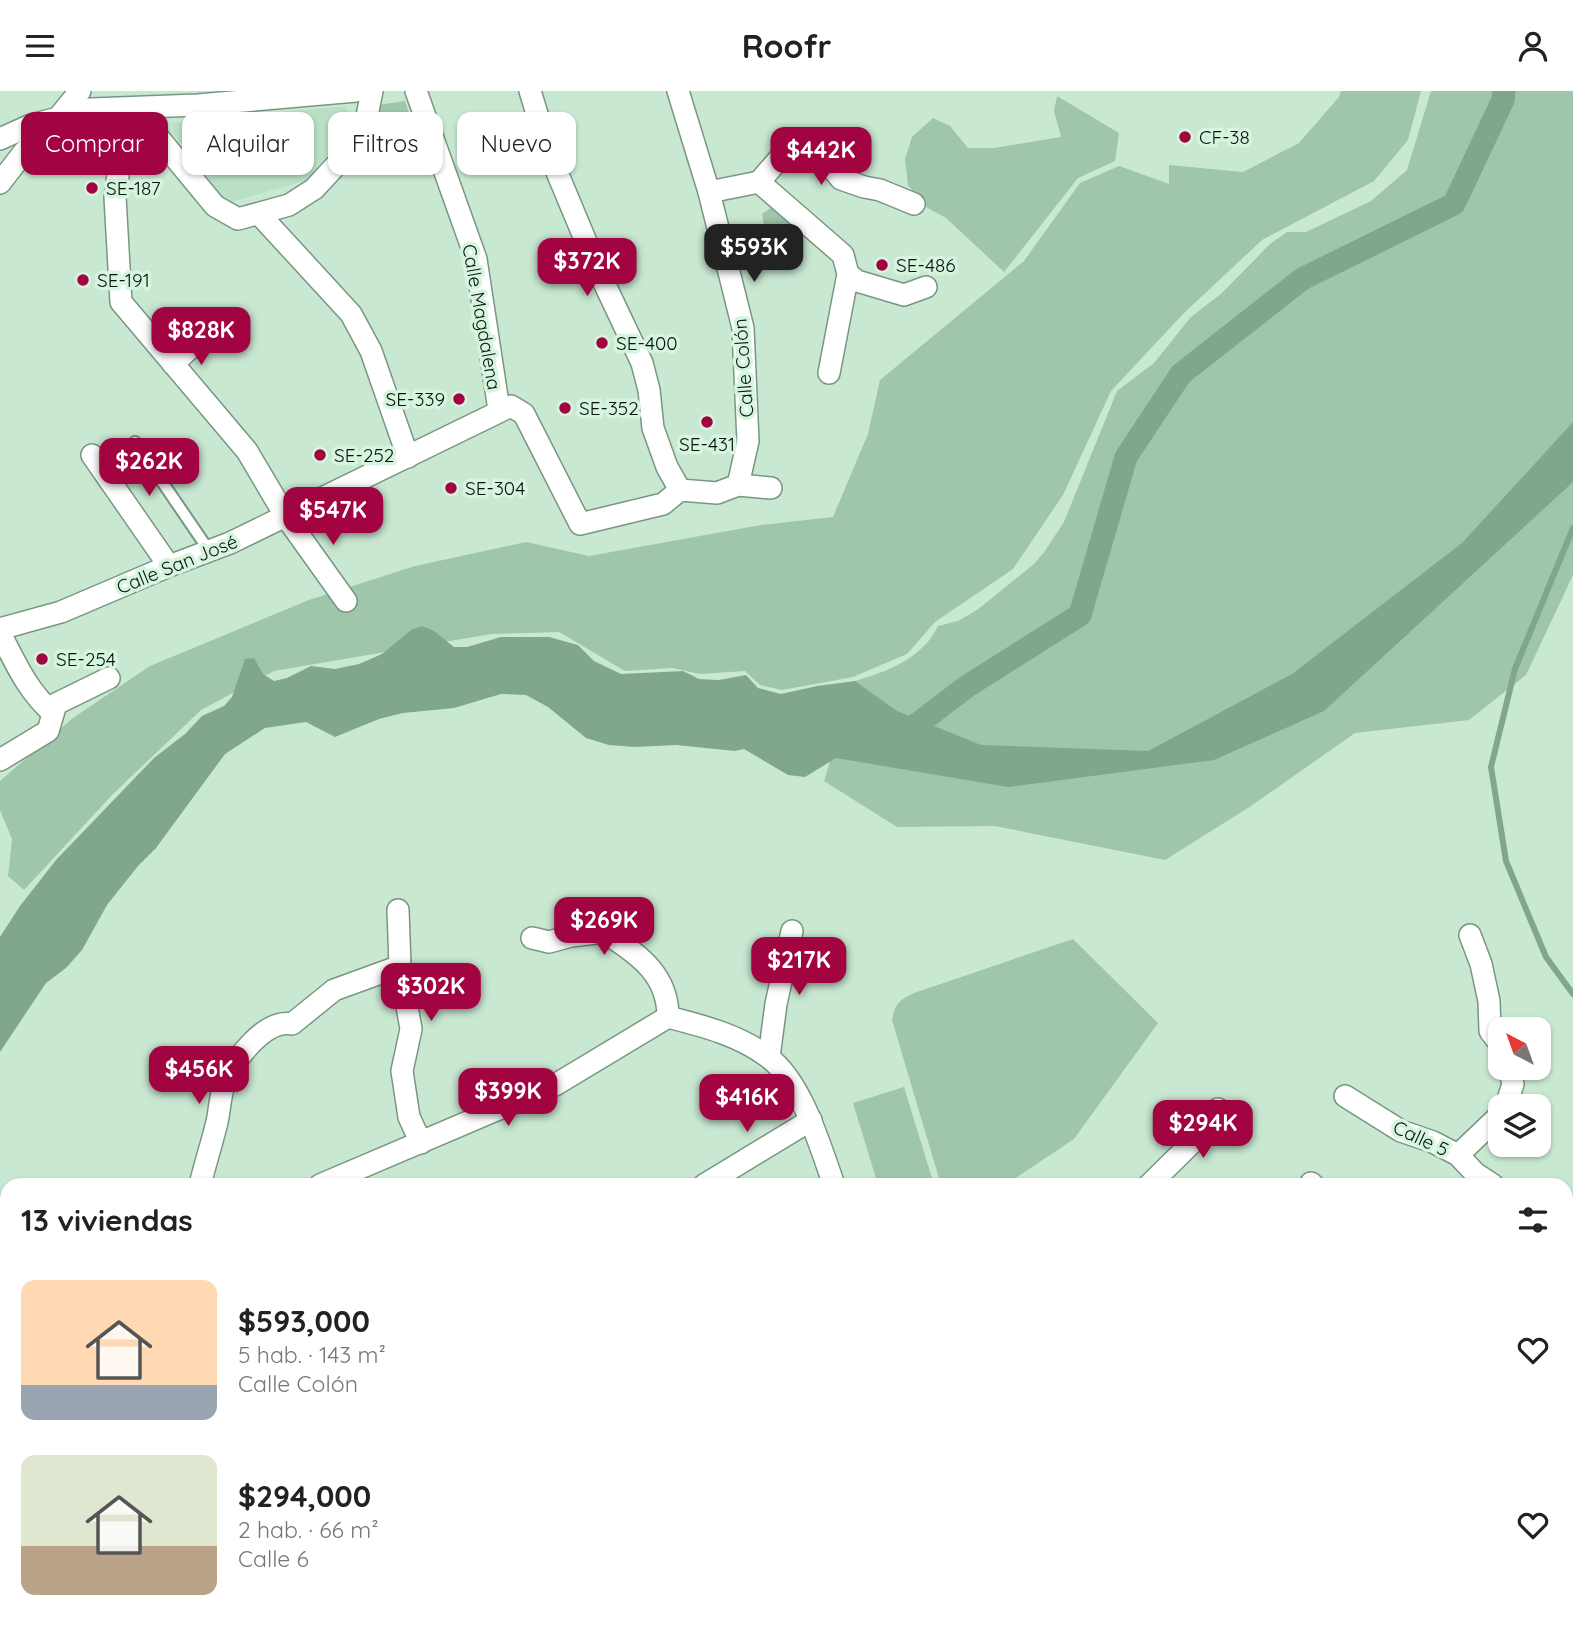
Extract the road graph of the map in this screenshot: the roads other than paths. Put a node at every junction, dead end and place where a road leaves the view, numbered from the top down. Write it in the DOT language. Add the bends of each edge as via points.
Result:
graph roads {
  1 [pos="80,91"];
  2 [pos="356,91"];
  3 [pos="372,91"];
  4 [pos="416,91"];
  5 [pos="530,91"];
  6 [pos="678,91"];
  7 [pos="127,109"];
  8 [pos="63,112"];
  9 [pos="80,112"];
  10 [pos="21,130"];
  11 [pos="0,139"];
  12 [pos="21,155"];
  13 [pos="2,176"];
  14 [pos="759,182"];
  15 [pos="709,193"];
  16 [pos="914,204"];
  17 [pos="260,215"];
  18 [pos="848,274"];
  19 [pos="926,287"];
  20 [pos="200,339"];
  21 [pos="173,363"];
  22 [pos="829,373"];
  23 [pos="499,410"];
  24 [pos="135,442"];
  25 [pos="92,455"];
  26 [pos="408,457"];
  27 [pos="738,485"];
  28 [pos="771,488"];
  29 [pos="680,490"];
  30 [pos="286,517"];
  31 [pos="210,552"];
  32 [pos="169,566"];
  33 [pos="346,601"];
  34 [pos="0,631"];
  35 [pos="109,678"];
  36 [pos="53,713"];
  37 [pos="0,760"];
  38 [pos="398,910"];
  39 [pos="792,931"];
  40 [pos="1470,935"];
  41 [pos="532,938"];
  42 [pos="400,966"];
  43 [pos="668,1017"];
  44 [pos="1489,1017"];
  45 [pos="769,1057"];
  46 [pos="1345,1096"];
  47 [pos="1218,1109"];
  48 [pos="811,1120"];
  49 [pos="1488,1126"];
  50 [pos="421,1143"];
  51 [pos="1458,1155"];
  52 [pos="366,1176"];
  53 [pos="202,1178"];
  54 [pos="716,1178"];
  55 [pos="832,1178"];
  56 [pos="1156,1178"];
  57 [pos="1482,1178"];
  1 -- 8 [label="street"];
  2 -- 7 [label="street"];
  3 -- 17 [label="street" via="365,126 339,162 314,189 289,205"];
  4 -- 23 [label="street, Calle Magdalena" via="476,259"];
  5 -- 29 [label="street" via="597,268 642,363 653,428"];
  6 -- 15 [label="street, Calle Colón"];
  7 -- 9 [label="street"];
  7 -- 17 [label="street" via="153,131 215,206 238,219"];
  7 -- 21 [label="street" via="115,197 121,302"];
  10 -- 11 [label="street"];
  12 -- 13 [label="street"];
  14 -- 15 [label="street"];
  14 -- 16 [label="street" via="787,150 821,155 841,179"];
  14 -- 18 [label="street" via="843,255"];
  15 -- 27 [label="street, Calle Colón" via="743,328 747,441"];
  17 -- 26 [label="street" via="351,314 371,351"];
  18 -- 19 [label="street" via="904,295"];
  18 -- 22 [label="street"];
  20 -- 21 [label="street"];
  21 -- 30 [label="street" via="247,451"];
  23 -- 26 [label="street, Calle San José"];
  23 -- 29 [label="street, Calle Magdalena" via="511,406 524,414 580,524 663,504"];
  24 -- 31 [label="lane"];
  25 -- 32 [label="street"];
  26 -- 30 [label="street, Calle San José"];
  27 -- 28 [label="street"];
  27 -- 29 [label="street" via="718,493"];
  30 -- 31 [label="street, Calle San José"];
  30 -- 33 [label="street"];
  31 -- 32 [label="street, Calle San José"];
  32 -- 34 [label="street, Calle San José" via="61,612"];
  34 -- 36 [label="street" via="38,701"];
  35 -- 36 [label="street" via="56,704"];
  36 -- 37 [label="street" via="48,731"];
  38 -- 42 [label="street"];
  39 -- 45 [label="street"];
  40 -- 44 [label="street" via="1481,964"];
  41 -- 43 [label="street" via="549,942 604,932 636,953 663,984"];
  42 -- 50 [label="street" via="411,1028 402,1071 409,1117"];
  42 -- 53 [label="street" via="334,990 292,1024 268,1028 247,1049 225,1081"];
  43 -- 45 [label="street" via="719,1030"];
  43 -- 50 [label="street" via="571,1077"];
  45 -- 48 [label="street"];
  46 -- 51 [label="street, Calle 5" via="1401,1131"];
  47 -- 56 [label="street" via="1213,1122"];
  48 -- 54 [label="street"];
  48 -- 55 [label="street"];
  49 -- 51 [label="street"];
  50 -- 52 [label="street"];
  51 -- 57 [label="street, Calle 5"];
}
